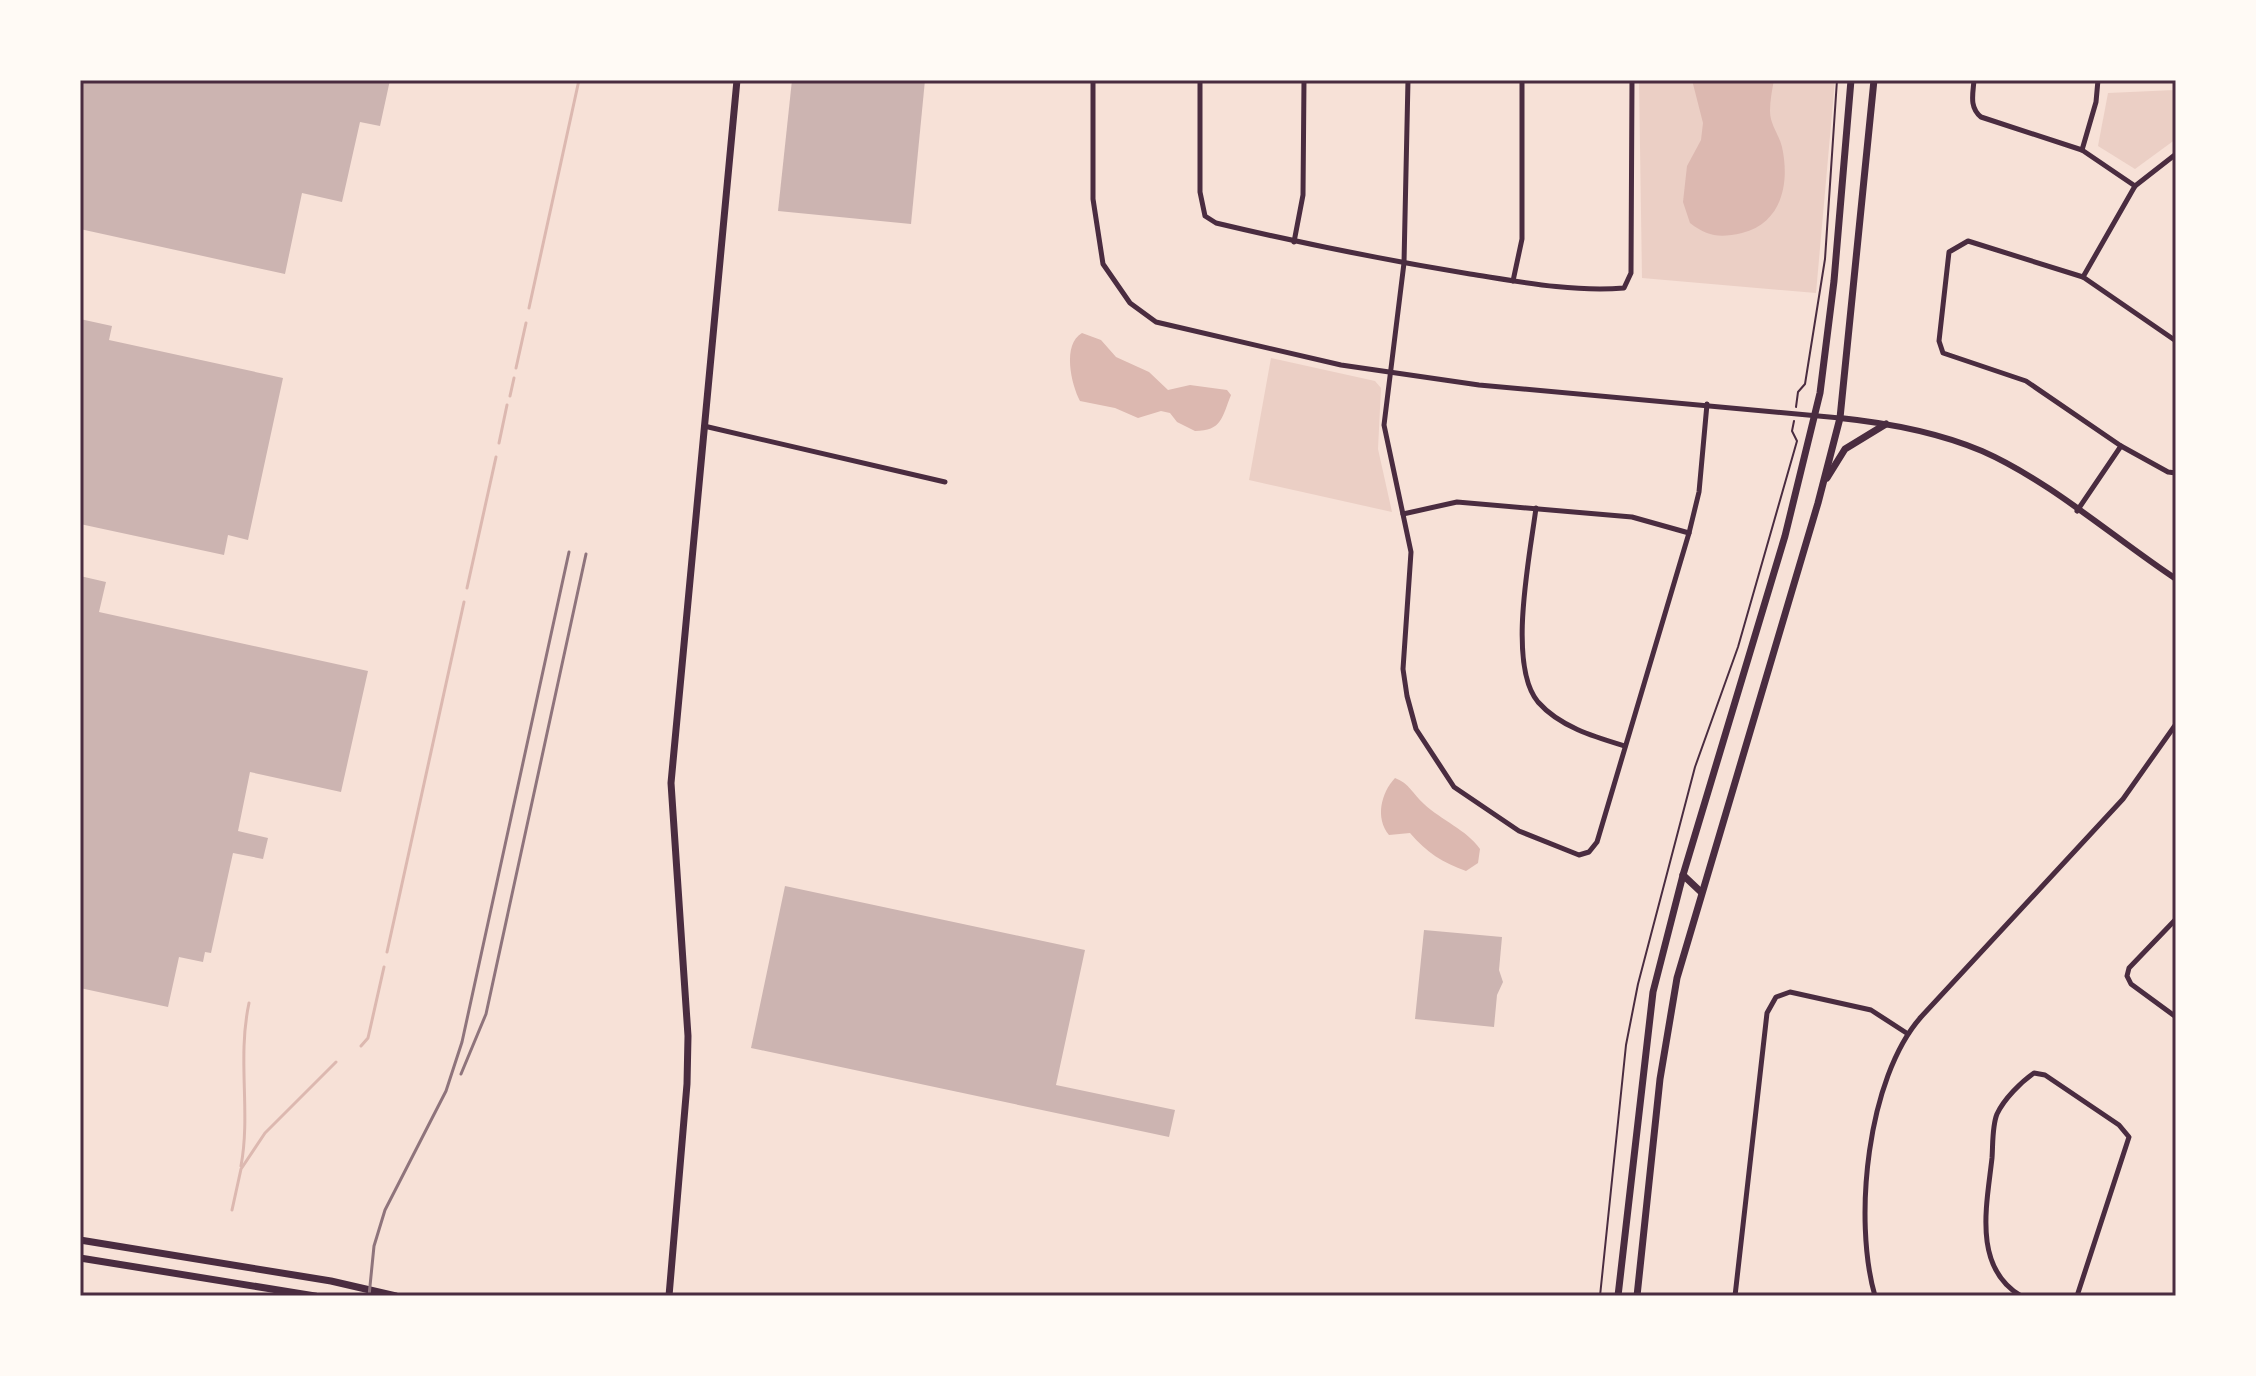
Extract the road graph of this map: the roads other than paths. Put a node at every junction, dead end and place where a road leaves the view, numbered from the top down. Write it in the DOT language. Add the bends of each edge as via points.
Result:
graph roads {
  1 [pos="737,80"];
  2 [pos="1093,80"];
  3 [pos="1200,80"];
  4 [pos="1304,80"];
  5 [pos="1408,80"];
  6 [pos="1522,80"];
  7 [pos="1632,80"];
  8 [pos="1851,80"];
  9 [pos="1874,80"];
  10 [pos="1974,80"];
  11 [pos="2098,80"];
  12 [pos="2082,150"];
  13 [pos="2176,154"];
  14 [pos="2135,186"];
  15 [pos="1294,242"];
  16 [pos="1404,263"];
  17 [pos="2083,277"];
  18 [pos="1513,281"];
  19 [pos="2176,341"];
  20 [pos="1390,373"];
  21 [pos="1707,404"];
  22 [pos="1816,415"];
  23 [pos="1840,418"];
  24 [pos="1886,424"];
  25 [pos="704,426"];
  26 [pos="2121,446"];
  27 [pos="2176,473"];
  28 [pos="945,482"];
  29 [pos="1823,483"];
  30 [pos="1536,508"];
  31 [pos="2077,511"];
  32 [pos="1403,514"];
  33 [pos="1689,533"];
  34 [pos="2176,579"];
  35 [pos="2175,729"];
  36 [pos="1625,746"];
  37 [pos="1683,875"];
  38 [pos="1701,892"];
  39 [pos="2176,919"];
  40 [pos="2176,1017"];
  41 [pos="1908,1034"];
  42 [pos="80,1240"];
  43 [pos="80,1258"];
  44 [pos="315,1296"];
  45 [pos="396,1296"];
  46 [pos="669,1296"];
  47 [pos="1618,1296"];
  48 [pos="1637,1296"];
  49 [pos="1735,1296"];
  50 [pos="1875,1296"];
  51 [pos="2021,1296"];
  52 [pos="2077,1296"];
  1 -- 25 [label="main road"];
  2 -- 20 [label="street" via="1096,235 1103,264 1130,303 1156,322"];
  3 -- 15 [label="street" via="1200,192 1205,216"];
  4 -- 15 [label="street" via="1303,195"];
  5 -- 16 [label="street"];
  6 -- 18 [label="street" via="1522,239"];
  7 -- 18 [label="street" via="1629,282 1608,290"];
  8 -- 22 [label="main road"];
  9 -- 23 [label="main road"];
  10 -- 12 [label="street" via="1972,102 1981,117"];
  11 -- 12 [label="street"];
  12 -- 14 [label="street"];
  13 -- 14 [label="street"];
  14 -- 17 [label="street"];
  15 -- 16 [label="street"];
  16 -- 18 [label="street"];
  16 -- 20 [label="street"];
  17 -- 19 [label="street"];
  17 -- 26 [label="street" via="1968,241 1959,244 1949,252 1939,341 1943,353 2026,381"];
  20 -- 21 [label="street"];
  20 -- 32 [label="street" via="1384,425"];
  21 -- 22 [label="street"];
  21 -- 33 [label="street" via="1699,492"];
  22 -- 23 [label="street"];
  22 -- 37 [label="main road"];
  23 -- 24 [label="street"];
  23 -- 29 [label="main road"];
  24 -- 29 [label="main road" via="1845,449"];
  24 -- 31 [label="street" via="1981,451"];
  25 -- 28 [label="street"];
  25 -- 46 [label="main road" via="671,783 688,1036"];
  26 -- 27 [label="street"];
  26 -- 31 [label="street"];
  29 -- 38 [label="main road"];
  30 -- 32 [label="street" via="1457,502"];
  30 -- 33 [label="street" via="1632,517"];
  30 -- 36 [label="street" via="1521,640 1527,685 1538,702 1569,726"];
  31 -- 34 [label="street"];
  32 -- 36 [label="street" via="1411,552 1403,669 1407,696 1416,729 1454,787 1519,831 1579,855 1597,842"];
  33 -- 36 [label="street"];
  35 -- 41 [label="street" via="2123,799"];
  37 -- 38 [label="main road"];
  37 -- 47 [label="main road" via="1649,1015"];
  38 -- 48 [label="main road" via="1664,1046"];
  39 -- 40 [label="street" via="2127,976"];
  41 -- 49 [label="street" via="1871,1010 1790,992 1776,997 1767,1013"];
  41 -- 50 [label="street" via="1890,1066 1876,1112 1865,1227"];
  42 -- 45 [label="main road"];
  43 -- 44 [label="main road"];
  51 -- 52 [label="street" via="1991,1260 1984,1230 1996,1115 2034,1073 2045,1075 2129,1137"];
}
